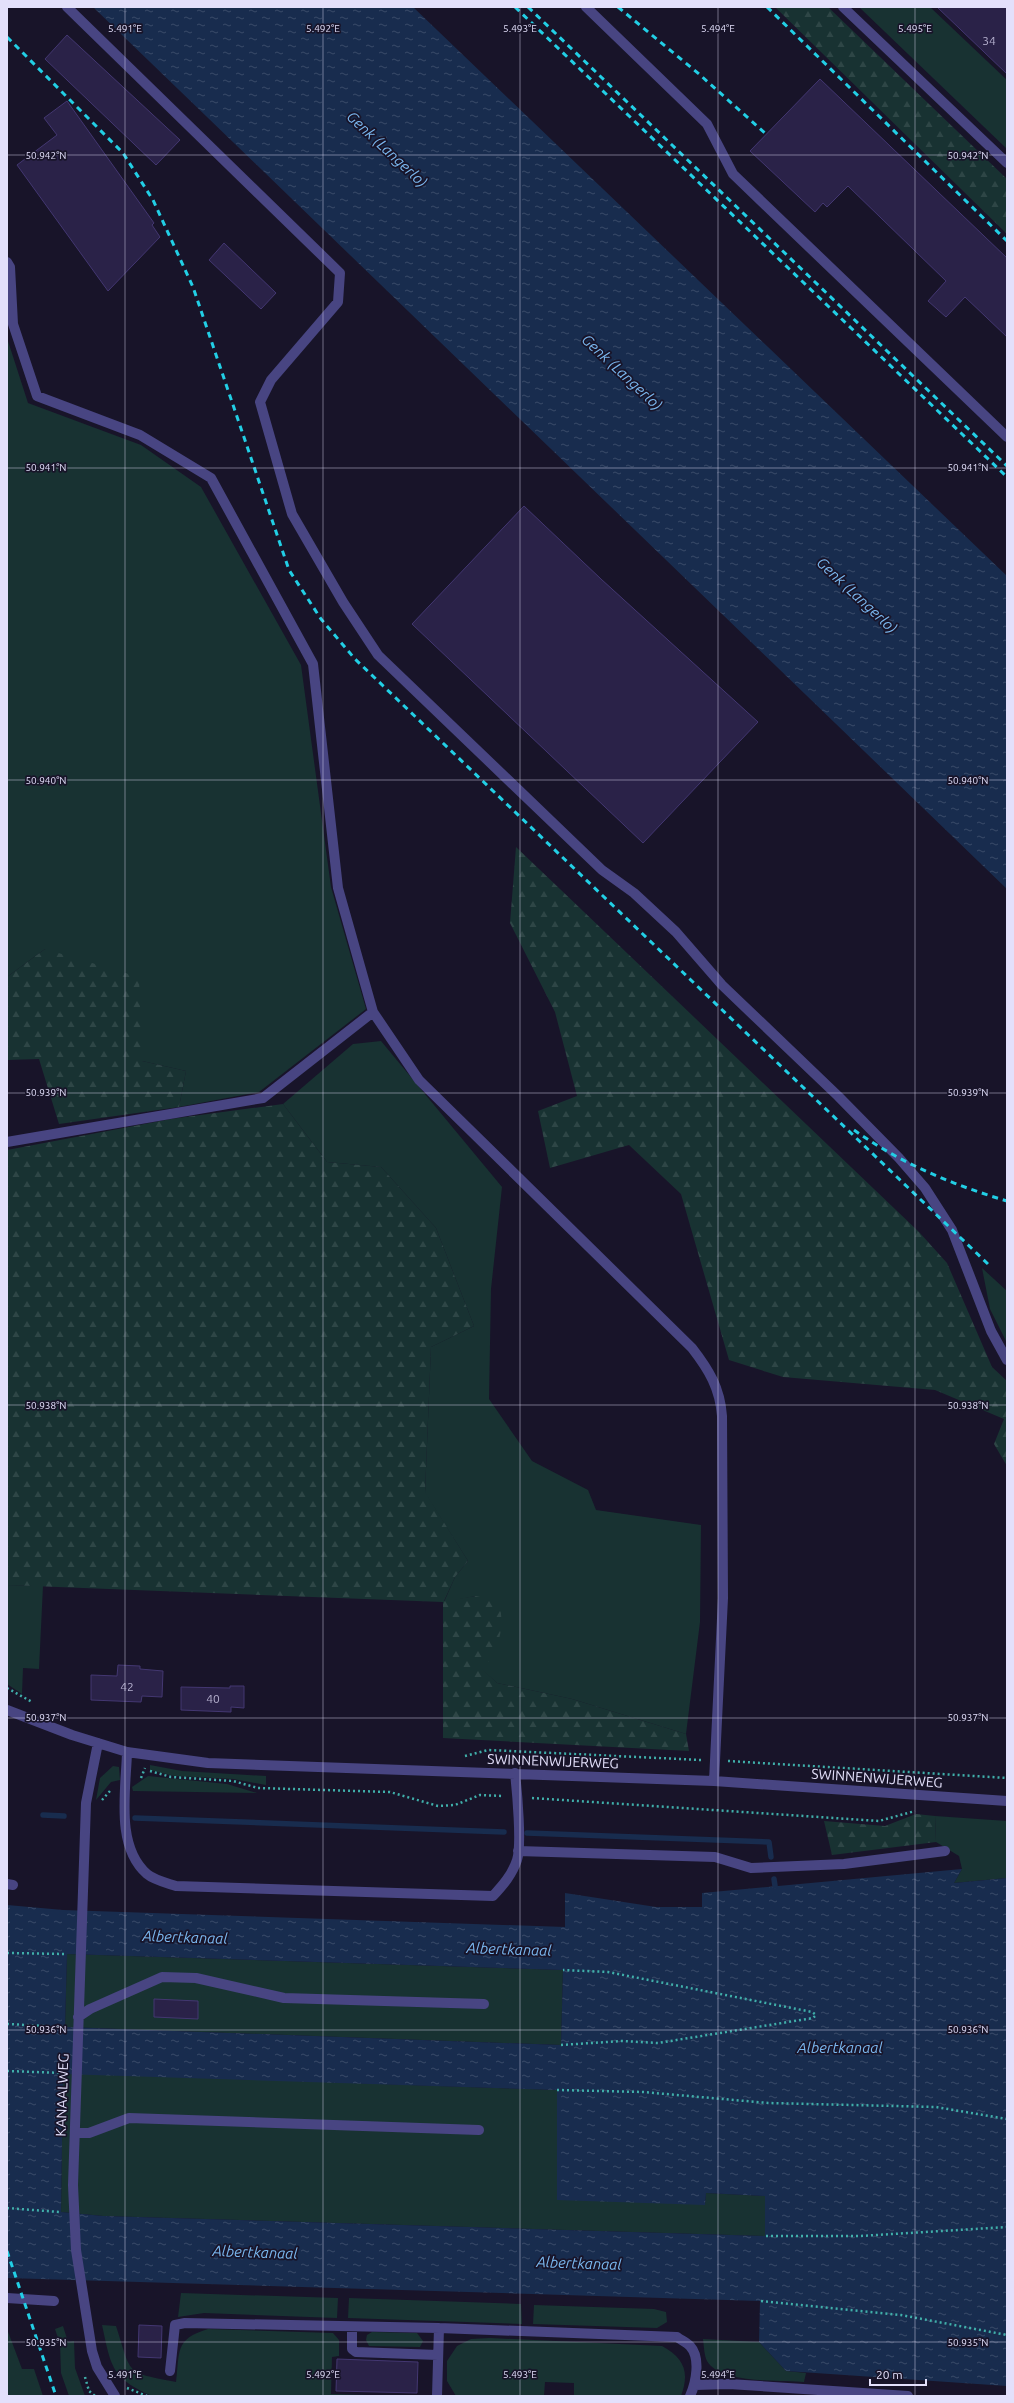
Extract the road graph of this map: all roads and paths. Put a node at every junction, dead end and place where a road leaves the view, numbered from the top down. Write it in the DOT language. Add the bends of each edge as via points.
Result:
graph roads {
  1 [pos="68,7"];
  2 [pos="586,7"];
  3 [pos="843,7"];
  4 [pos="1007,163"];
  5 [pos="7,262"];
  6 [pos="1007,437"];
  7 [pos="373,1012"];
  8 [pos="7,1142"];
  9 [pos="1007,1360"];
  10 [pos="7,1710"];
  11 [pos="98,1743"];
  12 [pos="128,1752"];
  13 [pos="462,1757"];
  14 [pos="715,1761"];
  15 [pos="145,1770"];
  16 [pos="515,1773"];
  17 [pos="1007,1778"];
  18 [pos="714,1781"];
  19 [pos="518,1797"];
  20 [pos="1007,1801"];
  21 [pos="912,1811"];
  22 [pos="518,1851"];
  23 [pos="945,1851"];
  24 [pos="7,1953"];
  25 [pos="67,1954"];
  26 [pos="563,1970"];
  27 [pos="484,2004"];
  28 [pos="78,2018"];
  29 [pos="7,2024"];
  30 [pos="65,2027"];
  31 [pos="561,2045"];
  32 [pos="7,2071"];
  33 [pos="62,2073"];
  34 [pos="557,2090"];
  35 [pos="1007,2119"];
  36 [pos="479,2130"];
  37 [pos="74,2133"];
  38 [pos="7,2208"];
  39 [pos="61,2212"];
  40 [pos="1007,2227"];
  41 [pos="766,2236"];
  42 [pos="7,2298"];
  43 [pos="54,2300"];
  44 [pos="761,2300"];
  45 [pos="352,2327"];
  46 [pos="439,2328"];
  47 [pos="1007,2335"];
  48 [pos="438,2355"];
  49 [pos="170,2372"];
  50 [pos="695,2385"];
  51 [pos="115,2396"];
  52 [pos="437,2396"];
  53 [pos="690,2396"];
  54 [pos="908,2396"];
  1 -- 9 [label="street" via="340,273 338,302 271,380 260,402 292,514 343,602 378,655 602,870 634,893 676,932 722,986 899,1158 925,1188 952,1230 991,1331"];
  2 -- 6 [label="street" via="708,124 733,174"];
  3 -- 4 [label="street"];
  5 -- 7 [label="street" via="10,267 13,324 37,396 140,435 211,478 313,664 338,888"];
  7 -- 8 [label="street" via="264,1098"];
  7 -- 14 [label="street" via="419,1080 692,1348 712,1375 721,1399 722,1416 723,1598"];
  10 -- 11 [label="street, SWINNENWIJERWEG"];
  11 -- 12 [label="street, SWINNENWIJERWEG"];
  11 -- 28 [label="street, KANAALWEG" via="86,1803"];
  12 -- 16 [label="street, SWINNENWIJERWEG" via="208,1763"];
  12 -- 22 [label="street" via="126,1828 134,1858 148,1875 176,1886 493,1896 509,1878 518,1858"];
  13 -- 14 [label="path" via="488,1750"];
  14 -- 17 [label="path"];
  14 -- 18 [label="street"];
  15 -- 19 [label="path" via="171,1778 233,1781 258,1788 390,1792 438,1806 455,1805 480,1795"];
  16 -- 18 [label="street, SWINNENWIJERWEG"];
  16 -- 19 [label="street"];
  18 -- 20 [label="street, SWINNENWIJERWEG"];
  19 -- 21 [label="path" via="879,1821"];
  19 -- 22 [label="street"];
  22 -- 23 [label="street" via="715,1856 751,1868 844,1864"];
  24 -- 25 [label="path"];
  26 -- 31 [label="path" via="608,1972 812,2012 816,2015 814,2018 658,2043 622,2041"];
  27 -- 28 [label="street" via="284,1998 196,1978 162,1977 90,2009"];
  28 -- 37 [label="street, KANAALWEG"];
  29 -- 30 [label="path"];
  32 -- 33 [label="path"];
  34 -- 35 [label="path" via="644,2092 768,2103 936,2107"];
  36 -- 37 [label="street" via="129,2118 89,2133"];
  37 -- 51 [label="street, KANAALWEG" via="76,2250 92,2351 99,2372"];
  38 -- 39 [label="path"];
  40 -- 41 [label="path" via="860,2236"];
  42 -- 43 [label="street"];
  44 -- 47 [label="path" via="901,2315"];
  45 -- 46 [label="street"];
  45 -- 48 [label="street" via="352,2349 356,2352"];
  45 -- 49 [label="street" via="185,2323 175,2325"];
  46 -- 48 [label="street"];
  46 -- 50 [label="street" via="677,2337 692,2347 697,2367"];
  48 -- 52 [label="street"];
  50 -- 53 [label="street"];
  50 -- 54 [label="street" via="729,2384"];
}
